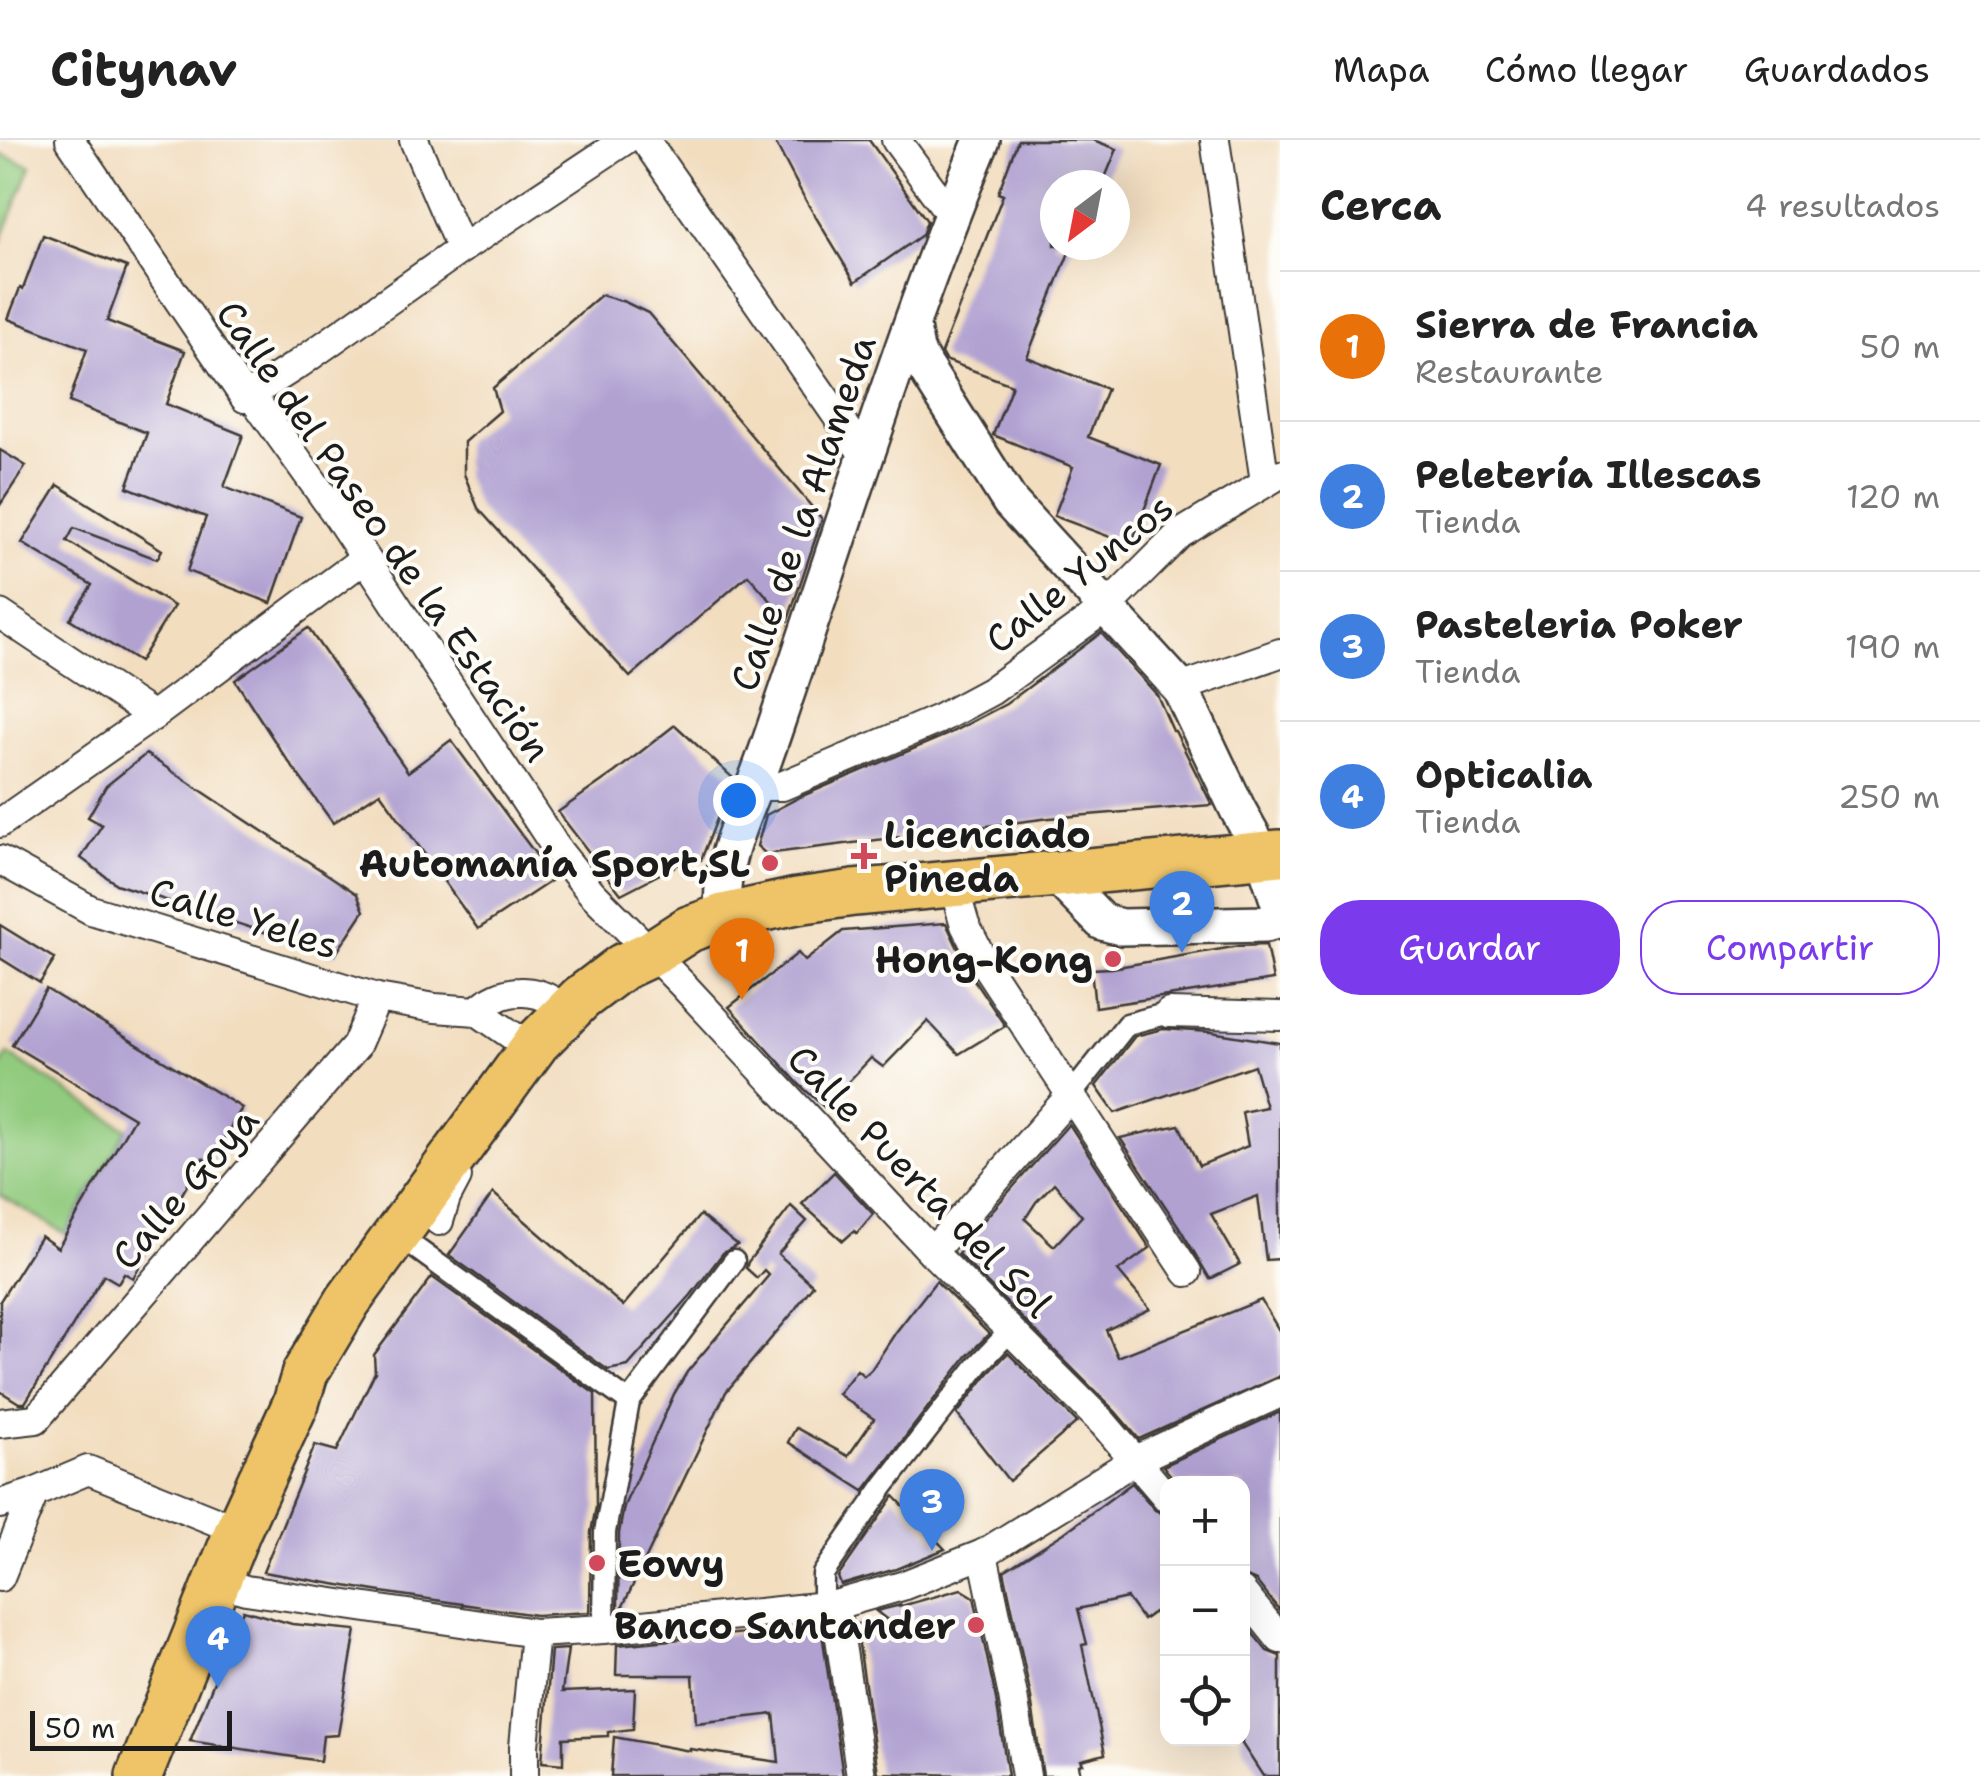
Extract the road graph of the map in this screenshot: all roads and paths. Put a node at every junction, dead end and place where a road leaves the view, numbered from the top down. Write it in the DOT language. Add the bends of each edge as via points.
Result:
graph roads {
  1 [pos="70,140"];
  2 [pos="414,140"];
  3 [pos="625,140"];
  4 [pos="646,140"];
  5 [pos="896,140"];
  6 [pos="982,140"];
  7 [pos="1215,140"];
  8 [pos="951,215"];
  9 [pos="461,249"];
  10 [pos="909,370"];
  11 [pos="245,398"];
  12 [pos="867,459"];
  13 [pos="1272,478"];
  14 [pos="364,558"];
  15 [pos="1107,606"];
  16 [pos="0,614"];
  17 [pos="1280,654"];
  18 [pos="1180,688"];
  19 [pos="153,716"];
  20 [pos="758,778"];
  21 [pos="0,822"];
  22 [pos="1271,854"];
  23 [pos="0,860"];
  24 [pos="1056,875"];
  25 [pos="953,884"];
  26 [pos="1280,906"];
  27 [pos="723,917"];
  28 [pos="1280,920"];
  29 [pos="652,953"];
  30 [pos="377,998"];
  31 [pos="477,1011"];
  32 [pos="1169,1014"];
  33 [pos="1280,1016"];
  34 [pos="551,1033"];
  35 [pos="1071,1095"];
  36 [pos="428,1235"];
  37 [pos="932,1252"];
  38 [pos="734,1261"];
  39 [pos="1187,1272"];
  40 [pos="1011,1330"];
  41 [pos="1280,1393"];
  42 [pos="628,1402"];
  43 [pos="296,1403"];
  44 [pos="0,1423"];
  45 [pos="1135,1460"];
  46 [pos="1160,1490"];
  47 [pos="34,1493"];
  48 [pos="0,1504"];
  49 [pos="238,1530"];
  50 [pos="983,1554"];
  51 [pos="0,1577"];
  52 [pos="218,1582"];
  53 [pos="1250,1602"];
  54 [pos="829,1606"];
  55 [pos="604,1629"];
  56 [pos="535,1633"];
  57 [pos="1280,1639"];
  58 [pos="140,1776"];
  59 [pos="524,1776"];
  60 [pos="861,1776"];
  61 [pos="1026,1776"];
  1 -- 11 [label="street, Calle del Paseo de la Estación"];
  2 -- 9 [label="street"];
  3 -- 9 [label="street"];
  4 -- 12 [label="street"];
  5 -- 8 [label="street"];
  6 -- 8 [label="street, Calle de la Alameda"];
  7 -- 13 [label="street"];
  8 -- 10 [label="street, Calle de la Alameda" via="912,328 916,351"];
  9 -- 11 [label="street"];
  10 -- 12 [label="street, Calle de la Alameda"];
  10 -- 15 [label="street" via="1010,502"];
  11 -- 14 [label="street, Calle del Paseo de la Estación" via="251,395"];
  12 -- 20 [label="street, Calle de la Alameda"];
  13 -- 15 [label="street, Calle Yuncos" via="1180,534"];
  14 -- 19 [label="street"];
  14 -- 29 [label="street, Calle del Paseo de la Estación" via="559,852"];
  15 -- 18 [label="street"];
  15 -- 20 [label="street, Calle Yuncos" via="991,691 939,719 782,786"];
  16 -- 19 [label="street"];
  17 -- 18 [label="street"];
  18 -- 22 [label="street" via="1238,810"];
  19 -- 21 [label="street"];
  20 -- 27 [label="street, Calle de la Alameda" via="724,870"];
  22 -- 24 [label="main road"];
  22 -- 26 [label="street"];
  23 -- 30 [label="street, Calle Yeles" via="91,910"];
  24 -- 25 [label="main road"];
  24 -- 28 [label="street" via="1102,922 1121,927"];
  25 -- 27 [label="main road" via="797,901"];
  25 -- 35 [label="street" via="964,925 986,966"];
  27 -- 29 [label="main road"];
  29 -- 34 [label="main road" via="622,966"];
  29 -- 37 [label="street, Calle Puerta del Sol"];
  30 -- 31 [label="street, Calle Yeles"];
  30 -- 44 [label="street, Calle Goya" via="356,1046 36,1418"];
  31 -- 34 [label="street, Calle Yeles"];
  31 -- 34 [label="street, Calle Yeles" via="492,999 534,993 552,1001"];
  32 -- 33 [label="street"];
  32 -- 35 [label="street" via="1127,1024"];
  34 -- 36 [label="main road" via="567,1050"];
  34 -- 43 [label="main road" via="348,1302 305,1373"];
  35 -- 37 [label="street"];
  35 -- 39 [label="street"];
  36 -- 42 [label="street"];
  36 -- 43 [label="main road" via="348,1350"];
  37 -- 40 [label="street, Calle Puerta del Sol"];
  38 -- 42 [label="street"];
  40 -- 45 [label="street, Calle Puerta del Sol"];
  40 -- 54 [label="street" via="907,1456 822,1574"];
  41 -- 45 [label="street"];
  42 -- 55 [label="street" via="605,1532"];
  43 -- 49 [label="main road"];
  45 -- 46 [label="street, Calle Puerta del Sol"];
  45 -- 50 [label="street"];
  47 -- 48 [label="street"];
  47 -- 49 [label="street" via="88,1470"];
  47 -- 51 [label="street"];
  49 -- 52 [label="main road"];
  50 -- 54 [label="street"];
  50 -- 61 [label="street"];
  52 -- 56 [label="street"];
  52 -- 58 [label="main road"];
  53 -- 57 [label="street"];
  54 -- 55 [label="street"];
  54 -- 60 [label="street"];
  55 -- 56 [label="street"];
  56 -- 59 [label="street"];
}
